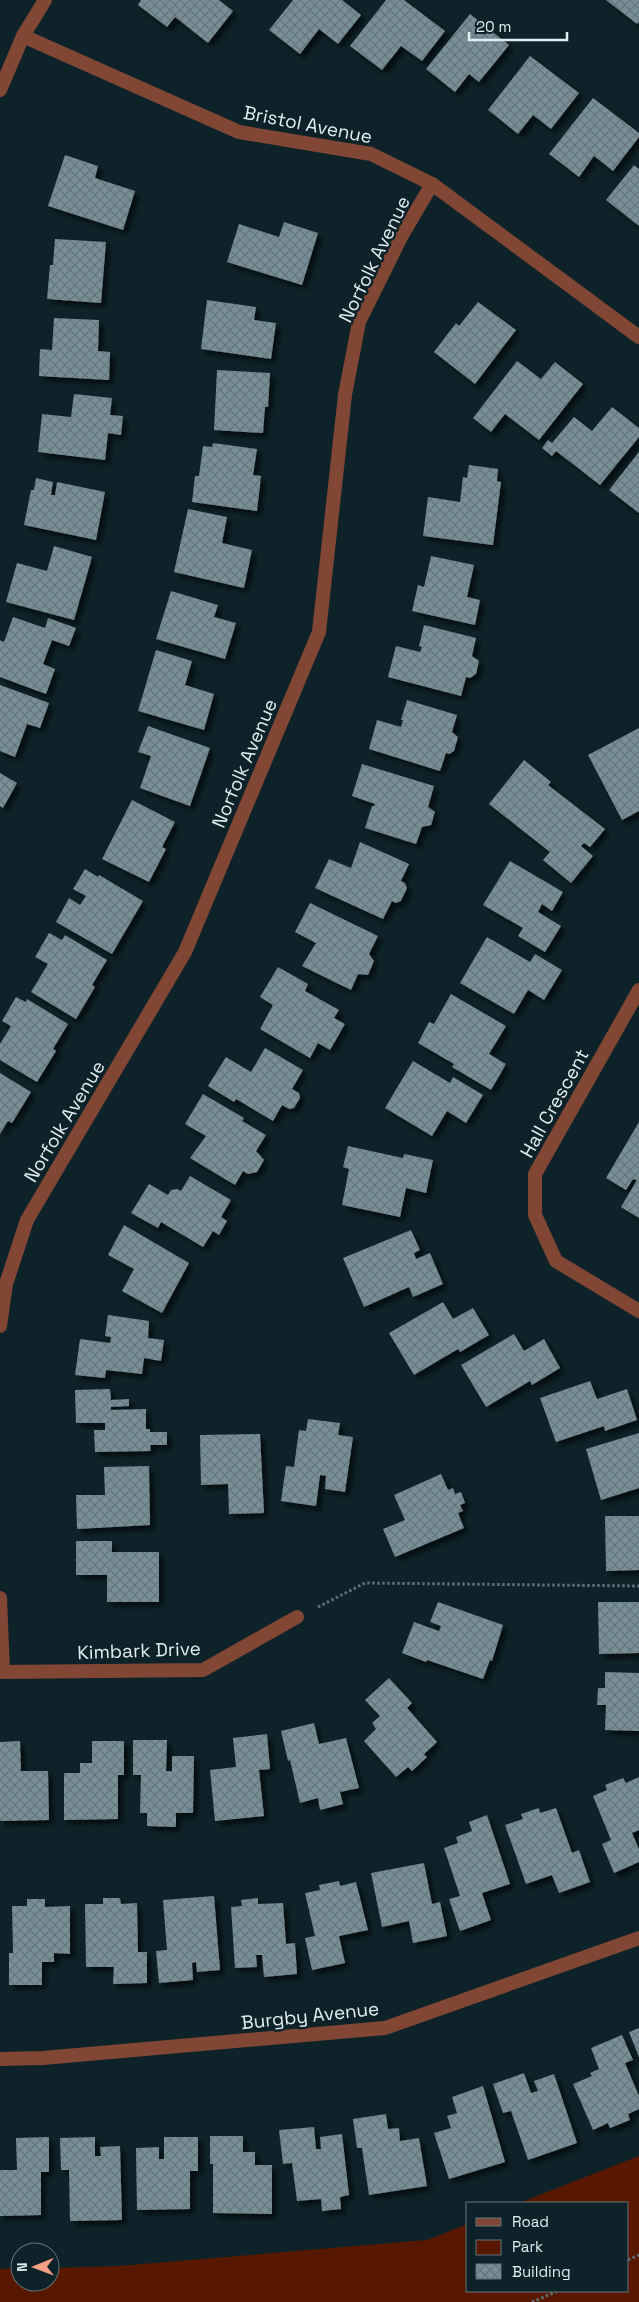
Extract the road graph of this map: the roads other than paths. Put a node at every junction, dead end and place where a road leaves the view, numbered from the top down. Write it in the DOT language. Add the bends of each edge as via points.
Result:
graph roads {
  1 [pos="45,0"];
  2 [pos="24,36"];
  3 [pos="0,90"];
  4 [pos="432,184"];
  5 [pos="639,337"];
  6 [pos="639,990"];
  7 [pos="639,1311"];
  8 [pos="0,1326"];
  9 [pos="0,1598"];
  10 [pos="296,1617"];
  11 [pos="2,1672"];
  12 [pos="639,1938"];
  13 [pos="0,2059"];
  1 -- 2 [label="street"];
  2 -- 3 [label="street"];
  2 -- 4 [label="street, Bristol Avenue" via="239,132 371,154"];
  4 -- 5 [label="street, Bristol Avenue"];
  4 -- 8 [label="street, Norfolk Avenue" via="401,237 359,322 345,396 319,632 185,952 27,1220 6,1284"];
  6 -- 7 [label="street, Hall Crescent" via="535,1174 535,1215 556,1261"];
  9 -- 11 [label="street"];
  10 -- 11 [label="street, Kimbark Drive" via="203,1670"];
  12 -- 13 [label="street, Burgby Avenue" via="386,2028"];
}
